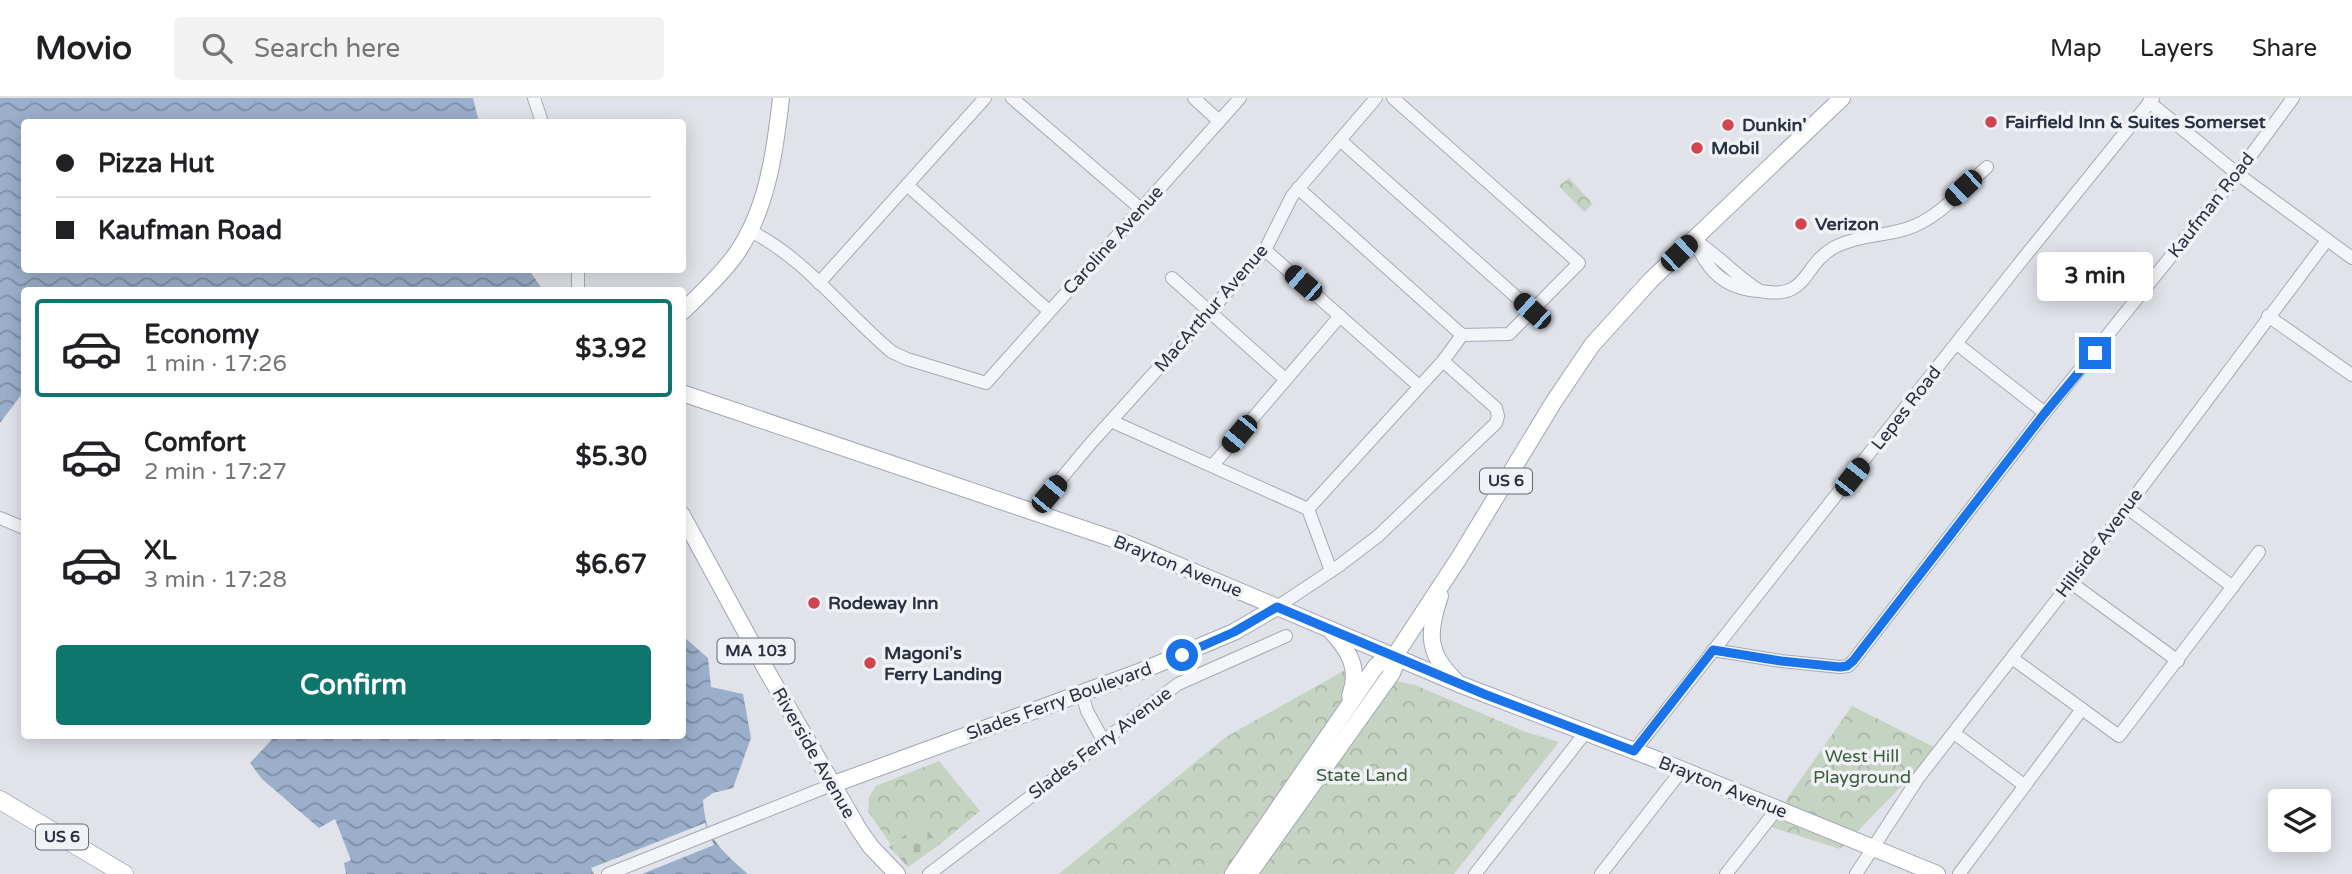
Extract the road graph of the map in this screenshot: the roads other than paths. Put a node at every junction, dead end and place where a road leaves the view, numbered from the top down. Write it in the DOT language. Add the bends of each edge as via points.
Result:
graph roads {
  1 [pos="534,98"];
  2 [pos="781,98"];
  3 [pos="985,98"];
  4 [pos="1012,98"];
  5 [pos="1194,98"];
  6 [pos="1240,98"];
  7 [pos="1376,98"];
  8 [pos="1393,98"];
  9 [pos="1842,98"];
  10 [pos="2293,98"];
  11 [pos="2151,100"];
  12 [pos="541,119"];
  13 [pos="1220,121"];
  14 [pos="1340,140"];
  15 [pos="1987,167"];
  16 [pos="2237,173"];
  17 [pos="908,185"];
  18 [pos="1298,188"];
  19 [pos="1141,209"];
  20 [pos="750,231"];
  21 [pos="1694,240"];
  22 [pos="2327,240"];
  23 [pos="1265,250"];
  24 [pos="2352,258"];
  25 [pos="1172,278"];
  26 [pos="819,283"];
  27 [pos="709,285"];
  28 [pos="686,300"];
  29 [pos="686,308"];
  30 [pos="1049,311"];
  31 [pos="1532,311"];
  32 [pos="1209,312"];
  33 [pos="1340,316"];
  34 [pos="2269,316"];
  35 [pos="1462,335"];
  36 [pos="1957,344"];
  37 [pos="1443,361"];
  38 [pos="2352,375"];
  39 [pos="1285,379"];
  40 [pos="1419,386"];
  41 [pos="686,394"];
  42 [pos="2045,413"];
  43 [pos="1111,421"];
  44 [pos="1213,466"];
  45 [pos="2126,507"];
  46 [pos="1308,509"];
  47 [pos="1034,511"];
  48 [pos="0,518"];
  49 [pos="686,522"];
  50 [pos="21,527"];
  51 [pos="2259,552"];
  52 [pos="1331,571"];
  53 [pos="1447,578"];
  54 [pos="2070,582"];
  55 [pos="2233,587"];
  56 [pos="1277,607"];
  57 [pos="1331,630"];
  58 [pos="1286,636"];
  59 [pos="1713,650"];
  60 [pos="1394,657"];
  61 [pos="2012,658"];
  62 [pos="2178,661"];
  63 [pos="1459,684"];
  64 [pos="1082,694"];
  65 [pos="2082,709"];
  66 [pos="1341,716"];
  67 [pos="1586,733"];
  68 [pos="1954,733"];
  69 [pos="1103,740"];
  70 [pos="1634,751"];
  71 [pos="1682,770"];
  72 [pos="834,784"];
  73 [pos="2024,785"];
  74 [pos="0,800"];
  75 [pos="1777,809"];
  76 [pos="1872,848"];
  77 [pos="124,874"];
  78 [pos="608,874"];
  79 [pos="897,874"];
  80 [pos="929,874"];
  81 [pos="1233,874"];
  82 [pos="1250,874"];
  83 [pos="1475,874"];
  84 [pos="1601,874"];
  85 [pos="1726,874"];
  86 [pos="1856,874"];
  87 [pos="1937,874"];
  88 [pos="1959,874"];
  1 -- 12 [label="street"];
  2 -- 20 [label="main road" via="772,162"];
  3 -- 17 [label="street"];
  4 -- 19 [label="street"];
  5 -- 13 [label="street"];
  6 -- 13 [label="street, Caroline Avenue"];
  7 -- 14 [label="street, MacArthur Avenue"];
  8 -- 31 [label="street" via="1579,263"];
  9 -- 21 [label="main road, US 6"];
  10 -- 16 [label="street, Kaufman Road"];
  11 -- 16 [label="street"];
  11 -- 36 [label="street, Lepes Road"];
  13 -- 19 [label="street, Caroline Avenue"];
  14 -- 18 [label="street, MacArthur Avenue"];
  14 -- 31 [label="street"];
  15 -- 21 [label="street" via="1922,223 1831,249 1789,291 1760,291"];
  16 -- 22 [label="street"];
  16 -- 42 [label="street, Kaufman Road"];
  17 -- 26 [label="street"];
  17 -- 30 [label="street"];
  18 -- 23 [label="street, MacArthur Avenue"];
  18 -- 35 [label="street"];
  19 -- 30 [label="street, Caroline Avenue"];
  20 -- 26 [label="street"];
  20 -- 27 [label="main road"];
  21 -- 53 [label="main road, US 6" via="1623,309 1582,359"];
  22 -- 24 [label="street"];
  22 -- 34 [label="street, Hillside Avenue"];
  23 -- 32 [label="street, MacArthur Avenue"];
  23 -- 33 [label="street"];
  25 -- 32 [label="street"];
  26 -- 30 [label="street, Caroline Avenue" via="892,352 986,383"];
  27 -- 28 [label="main road"];
  27 -- 29 [label="main road"];
  31 -- 35 [label="street" via="1509,334"];
  32 -- 39 [label="street"];
  32 -- 43 [label="street, MacArthur Avenue"];
  33 -- 39 [label="street"];
  33 -- 40 [label="street"];
  34 -- 38 [label="street"];
  34 -- 45 [label="street, Hillside Avenue"];
  35 -- 37 [label="street"];
  36 -- 42 [label="street"];
  36 -- 59 [label="street, Lepes Road"];
  37 -- 40 [label="street"];
  37 -- 52 [label="street, Slades Ferry Boulevard" via="1495,406 1495,425 1394,521"];
  39 -- 44 [label="street"];
  40 -- 46 [label="street"];
  41 -- 47 [label="main road, Brayton Avenue"];
  42 -- 59 [label="street, Kaufman Road" via="1847,666"];
  43 -- 44 [label="street"];
  43 -- 47 [label="street, MacArthur Avenue"];
  44 -- 46 [label="street"];
  45 -- 54 [label="street, Hillside Avenue"];
  45 -- 55 [label="street"];
  46 -- 52 [label="street"];
  47 -- 56 [label="main road, Brayton Avenue" via="1128,544"];
  48 -- 50 [label="street"];
  49 -- 72 [label="main road, Riverside Avenue / MA 103"];
  51 -- 55 [label="street"];
  52 -- 56 [label="street, Slades Ferry Boulevard"];
  53 -- 60 [label="main road, US 6"];
  53 -- 63 [label="main road" via="1433,620 1432,641 1437,659"];
  54 -- 61 [label="street, Hillside Avenue"];
  54 -- 62 [label="street"];
  55 -- 62 [label="street"];
  56 -- 57 [label="main road, Brayton Avenue"];
  56 -- 64 [label="main road, Slades Ferry Boulevard" via="1234,632"];
  57 -- 60 [label="main road, Brayton Avenue"];
  57 -- 66 [label="main road" via="1350,654 1355,669"];
  58 -- 69 [label="street, Slades Ferry Avenue" via="1178,684"];
  59 -- 70 [label="street, Lepes Road"];
  60 -- 63 [label="main road, Brayton Avenue"];
  60 -- 66 [label="main road, US 6" via="1376,666"];
  60 -- 82 [label="main road, US 6" via="1390,677"];
  61 -- 65 [label="street"];
  61 -- 68 [label="street, Hillside Avenue"];
  62 -- 65 [label="street" via="2119,736"];
  63 -- 67 [label="main road, Brayton Avenue"];
  64 -- 69 [label="street"];
  64 -- 72 [label="main road, Slades Ferry Boulevard"];
  65 -- 73 [label="street"];
  66 -- 81 [label="main road, US 6"];
  67 -- 70 [label="main road, Brayton Avenue"];
  67 -- 83 [label="street"];
  68 -- 73 [label="street"];
  68 -- 76 [label="street, Hillside Avenue"];
  69 -- 80 [label="street, Slades Ferry Avenue"];
  70 -- 71 [label="main road, Brayton Avenue"];
  71 -- 75 [label="main road, Brayton Avenue"];
  71 -- 84 [label="street"];
  72 -- 78 [label="street"];
  72 -- 79 [label="main road, Riverside Avenue / MA 103" via="871,847"];
  73 -- 88 [label="street"];
  74 -- 77 [label="highway, US 6"];
  75 -- 76 [label="main road, Brayton Avenue"];
  75 -- 85 [label="street"];
  76 -- 86 [label="street, Hillside Avenue"];
  76 -- 87 [label="main road, Brayton Avenue"];
}
